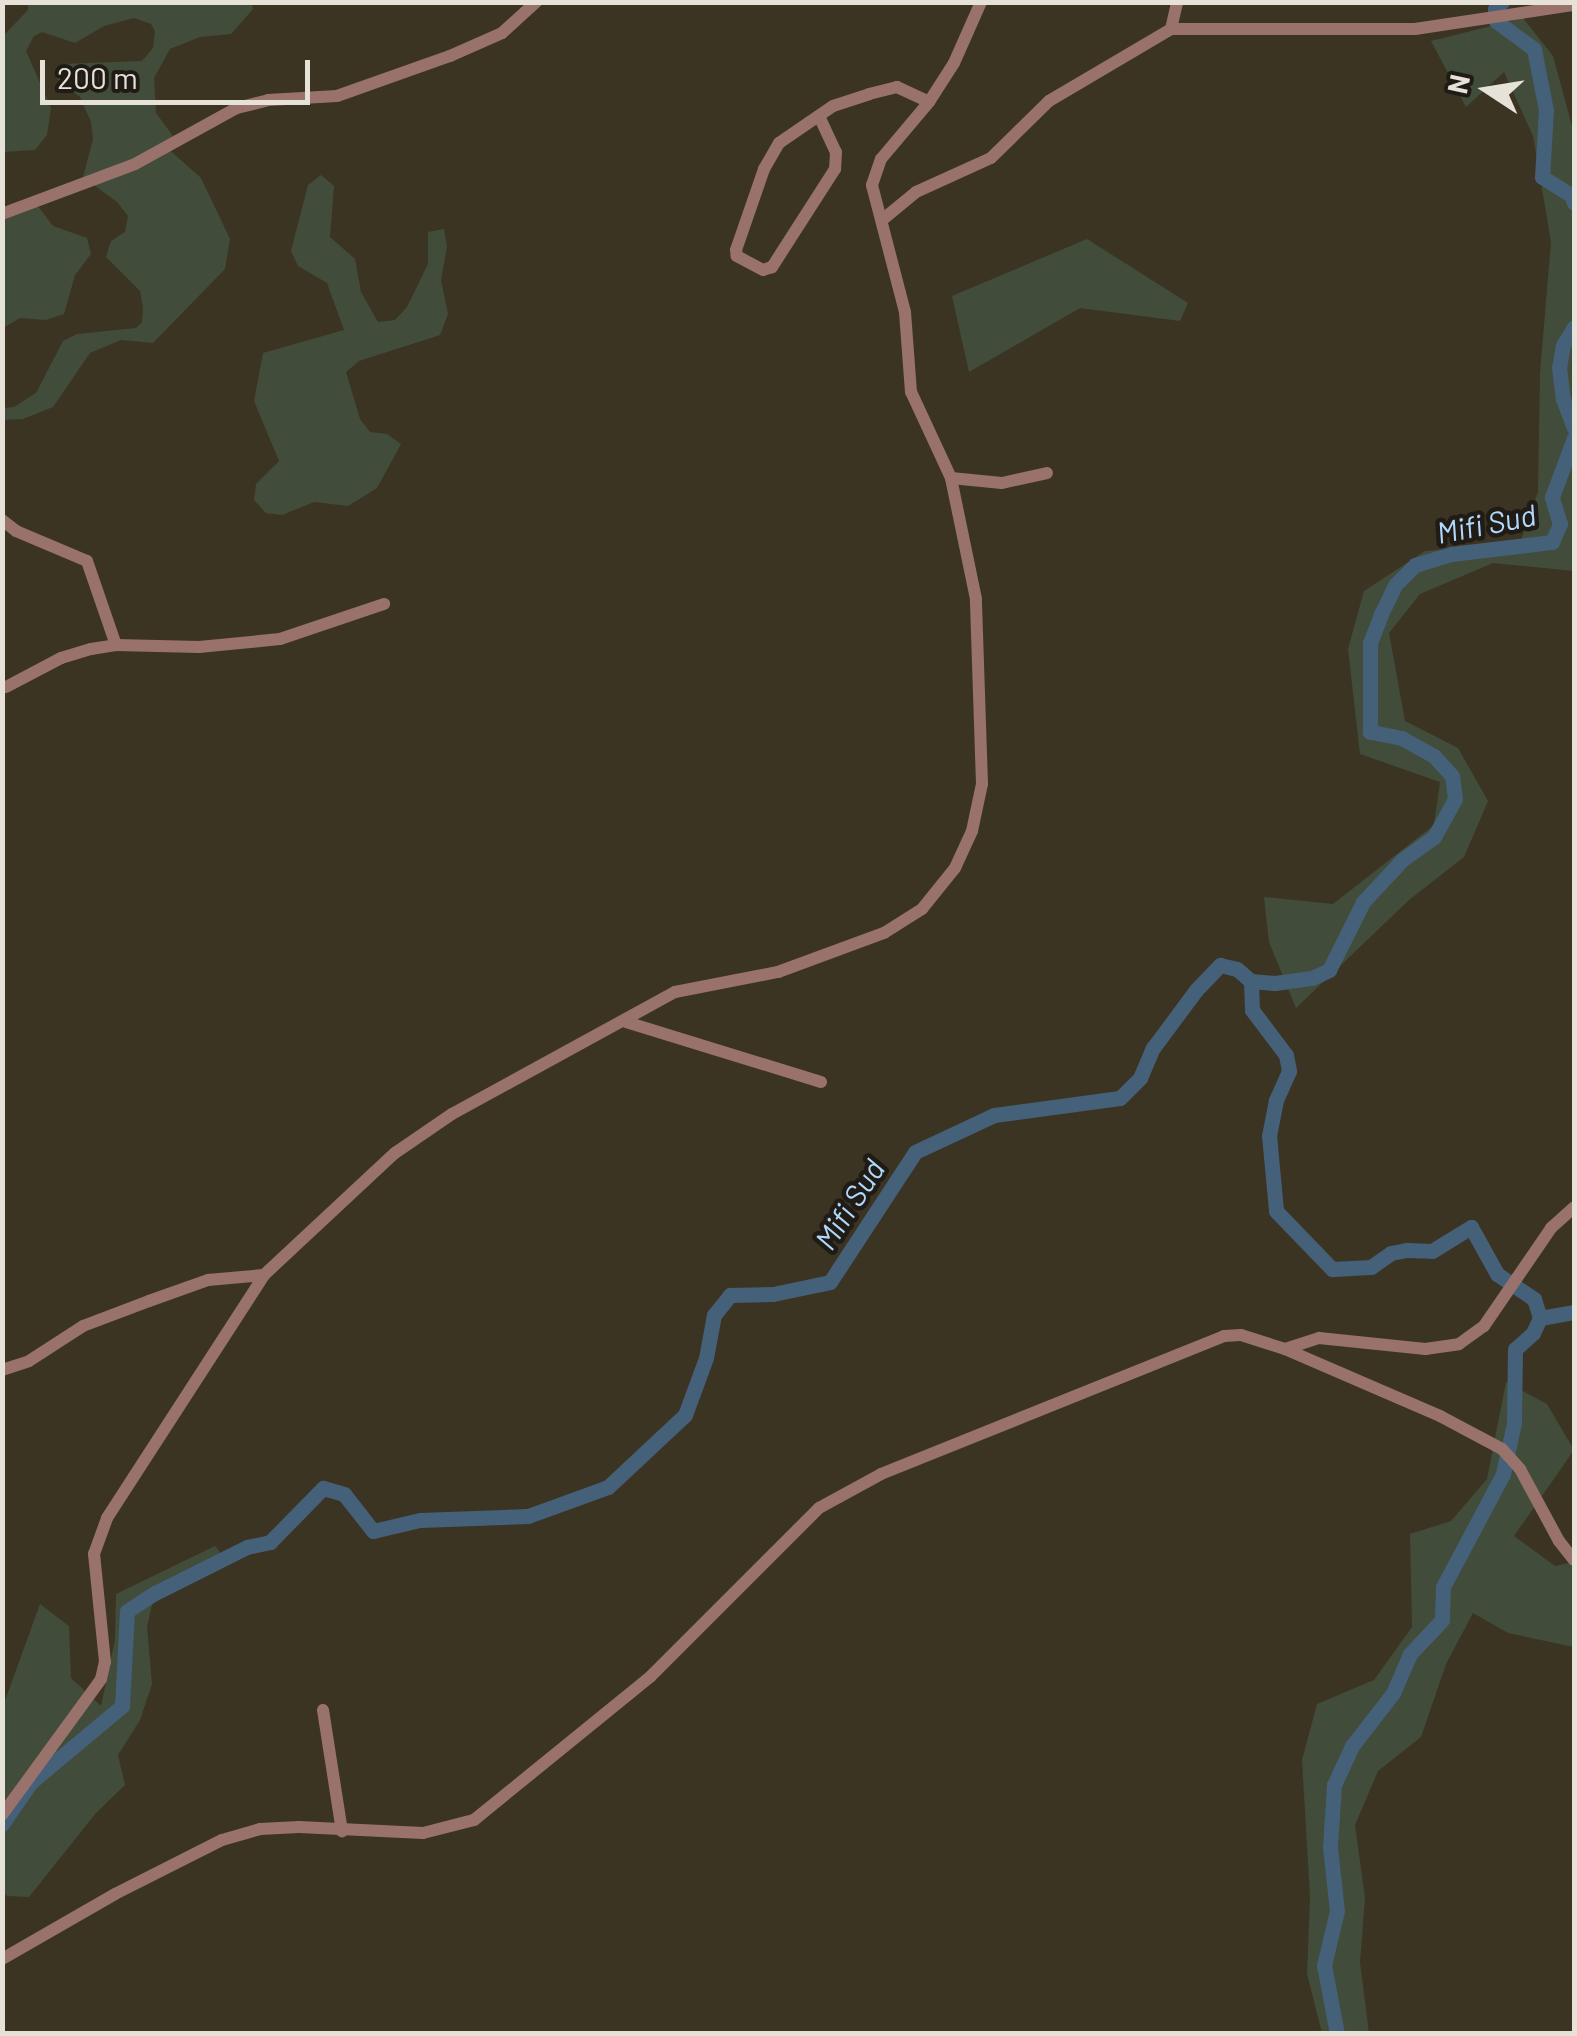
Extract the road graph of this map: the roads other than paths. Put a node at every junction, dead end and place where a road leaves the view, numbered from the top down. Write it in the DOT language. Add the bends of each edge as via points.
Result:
graph roads {
  1 [pos="536,2"];
  2 [pos="981,2"];
  3 [pos="1177,2"];
  4 [pos="1574,6"];
  5 [pos="1171,29"];
  6 [pos="929,102"];
  7 [pos="820,116"];
  8 [pos="2,214"];
  9 [pos="882,220"];
  10 [pos="1047,473"];
  11 [pos="950,478"];
  12 [pos="2,520"];
  13 [pos="384,604"];
  14 [pos="116,644"];
  15 [pos="6,687"];
  16 [pos="626,1022"];
  17 [pos="821,1082"];
  18 [pos="1574,1207"];
  19 [pos="264,1275"];
  20 [pos="1285,1348"];
  21 [pos="2,1370"];
  22 [pos="1574,1560"];
  23 [pos="322,1710"];
  24 [pos="2,1815"];
  25 [pos="342,1832"];
  26 [pos="8,1956"];
  27 [pos="2,1972"];
  1 -- 8 [label="street" via="502,32 450,56 337,96 238,108 134,164"];
  2 -- 6 [label="street"];
  3 -- 5 [label="street"];
  4 -- 5 [label="street" via="1377,31"];
  5 -- 9 [label="street" via="1049,101 991,158 916,192"];
  6 -- 7 [label="street" via="897,87"];
  6 -- 9 [label="street" via="876,166 872,194"];
  7 -- 7 [label="street" via="779,143 756,190 736,250 764,270 834,169 836,152"];
  9 -- 11 [label="street" via="905,312 911,392"];
  10 -- 11 [label="street" via="1002,484"];
  11 -- 16 [label="street" via="976,599 983,738 982,790 952,874 922,909 884,933 778,972 675,992"];
  12 -- 14 [label="street" via="88,561"];
  13 -- 14 [label="street" via="280,639 200,647"];
  14 -- 15 [label="street" via="61,658"];
  16 -- 17 [label="street"];
  16 -- 19 [label="street" via="421,1133"];
  18 -- 20 [label="street" via="1550,1228 1484,1326 1448,1348 1319,1338"];
  19 -- 21 [label="street" via="208,1280 150,1301 83,1326"];
  19 -- 24 [label="street" via="106,1518 94,1554 101,1679"];
  20 -- 22 [label="street" via="1502,1449"];
  20 -- 25 [label="street" via="1224,1336 880,1474 819,1508 650,1677 474,1820 423,1833"];
  23 -- 25 [label="street"];
  25 -- 26 [label="street" via="279,1828 222,1840"];
  26 -- 27 [label="street"];
}
